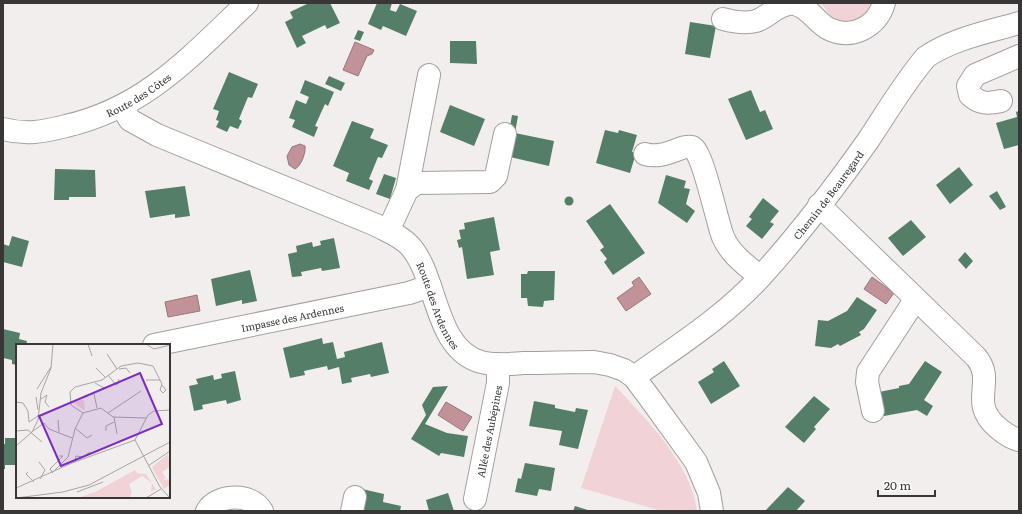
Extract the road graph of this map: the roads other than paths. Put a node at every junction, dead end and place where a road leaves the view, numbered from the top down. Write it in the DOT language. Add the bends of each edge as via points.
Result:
graph roads {
  1 [pos="247,3"];
  2 [pos="884,3"];
  3 [pos="723,19"];
  4 [pos="1019,23"];
  5 [pos="1019,56"];
  6 [pos="428,75"];
  7 [pos="1001,101"];
  8 [pos="122,107"];
  9 [pos="3,129"];
  10 [pos="505,134"];
  11 [pos="645,154"];
  12 [pos="407,190"];
  13 [pos="819,205"];
  14 [pos="388,231"];
  15 [pos="760,277"];
  16 [pos="430,286"];
  17 [pos="915,300"];
  18 [pos="159,344"];
  19 [pos="498,364"];
  20 [pos="634,377"];
  21 [pos="873,411"];
  22 [pos="1019,440"];
  23 [pos="475,499"];
  24 [pos="207,511"];
  25 [pos="262,511"];
  26 [pos="712,511"];
  1 -- 8 [label="street, Route des Côtes" via="183,64"];
  2 -- 3 [label="street" via="872,24 851,33 840,33 827,28 804,7 795,4 786,4 748,23"];
  4 -- 13 [label="street, Chemin de Beauregard" via="958,41 937,49 926,57"];
  5 -- 7 [label="street" via="975,75 968,86 970,95 981,102 990,104"];
  6 -- 12 [label="street"];
  8 -- 9 [label="street, Route des Côtes" via="87,121 44,131 20,133"];
  8 -- 14 [label="street, Route des Ardennes" via="130,120 157,136"];
  10 -- 12 [label="street" via="496,176 490,182 417,184"];
  11 -- 15 [label="street" via="658,157 686,147 695,149 728,247 736,258"];
  12 -- 14 [label="street"];
  13 -- 15 [label="street, Chemin de Beauregard"];
  13 -- 17 [label="street"];
  14 -- 16 [label="street, Route des Ardennes" via="409,246 420,260"];
  15 -- 20 [label="street, Chemin de Beauregard" via="717,317"];
  16 -- 18 [label="street, Impasse des Ardennes" via="409,293"];
  16 -- 19 [label="street, Route des Ardennes" via="448,334 461,350 468,357 480,362"];
  17 -- 21 [label="street" via="868,372 867,382"];
  17 -- 22 [label="street" via="982,365 982,407 985,415 1005,434"];
  19 -- 20 [label="street, Route des Ardennes" via="594,362 624,370"];
  19 -- 23 [label="street, Allée des Aubépines" via="498,383"];
  20 -- 26 [label="street, Route des Ardennes" via="696,462 709,492"];
  24 -- 25 [label="street" via="214,503 241,497 254,501"];
}
